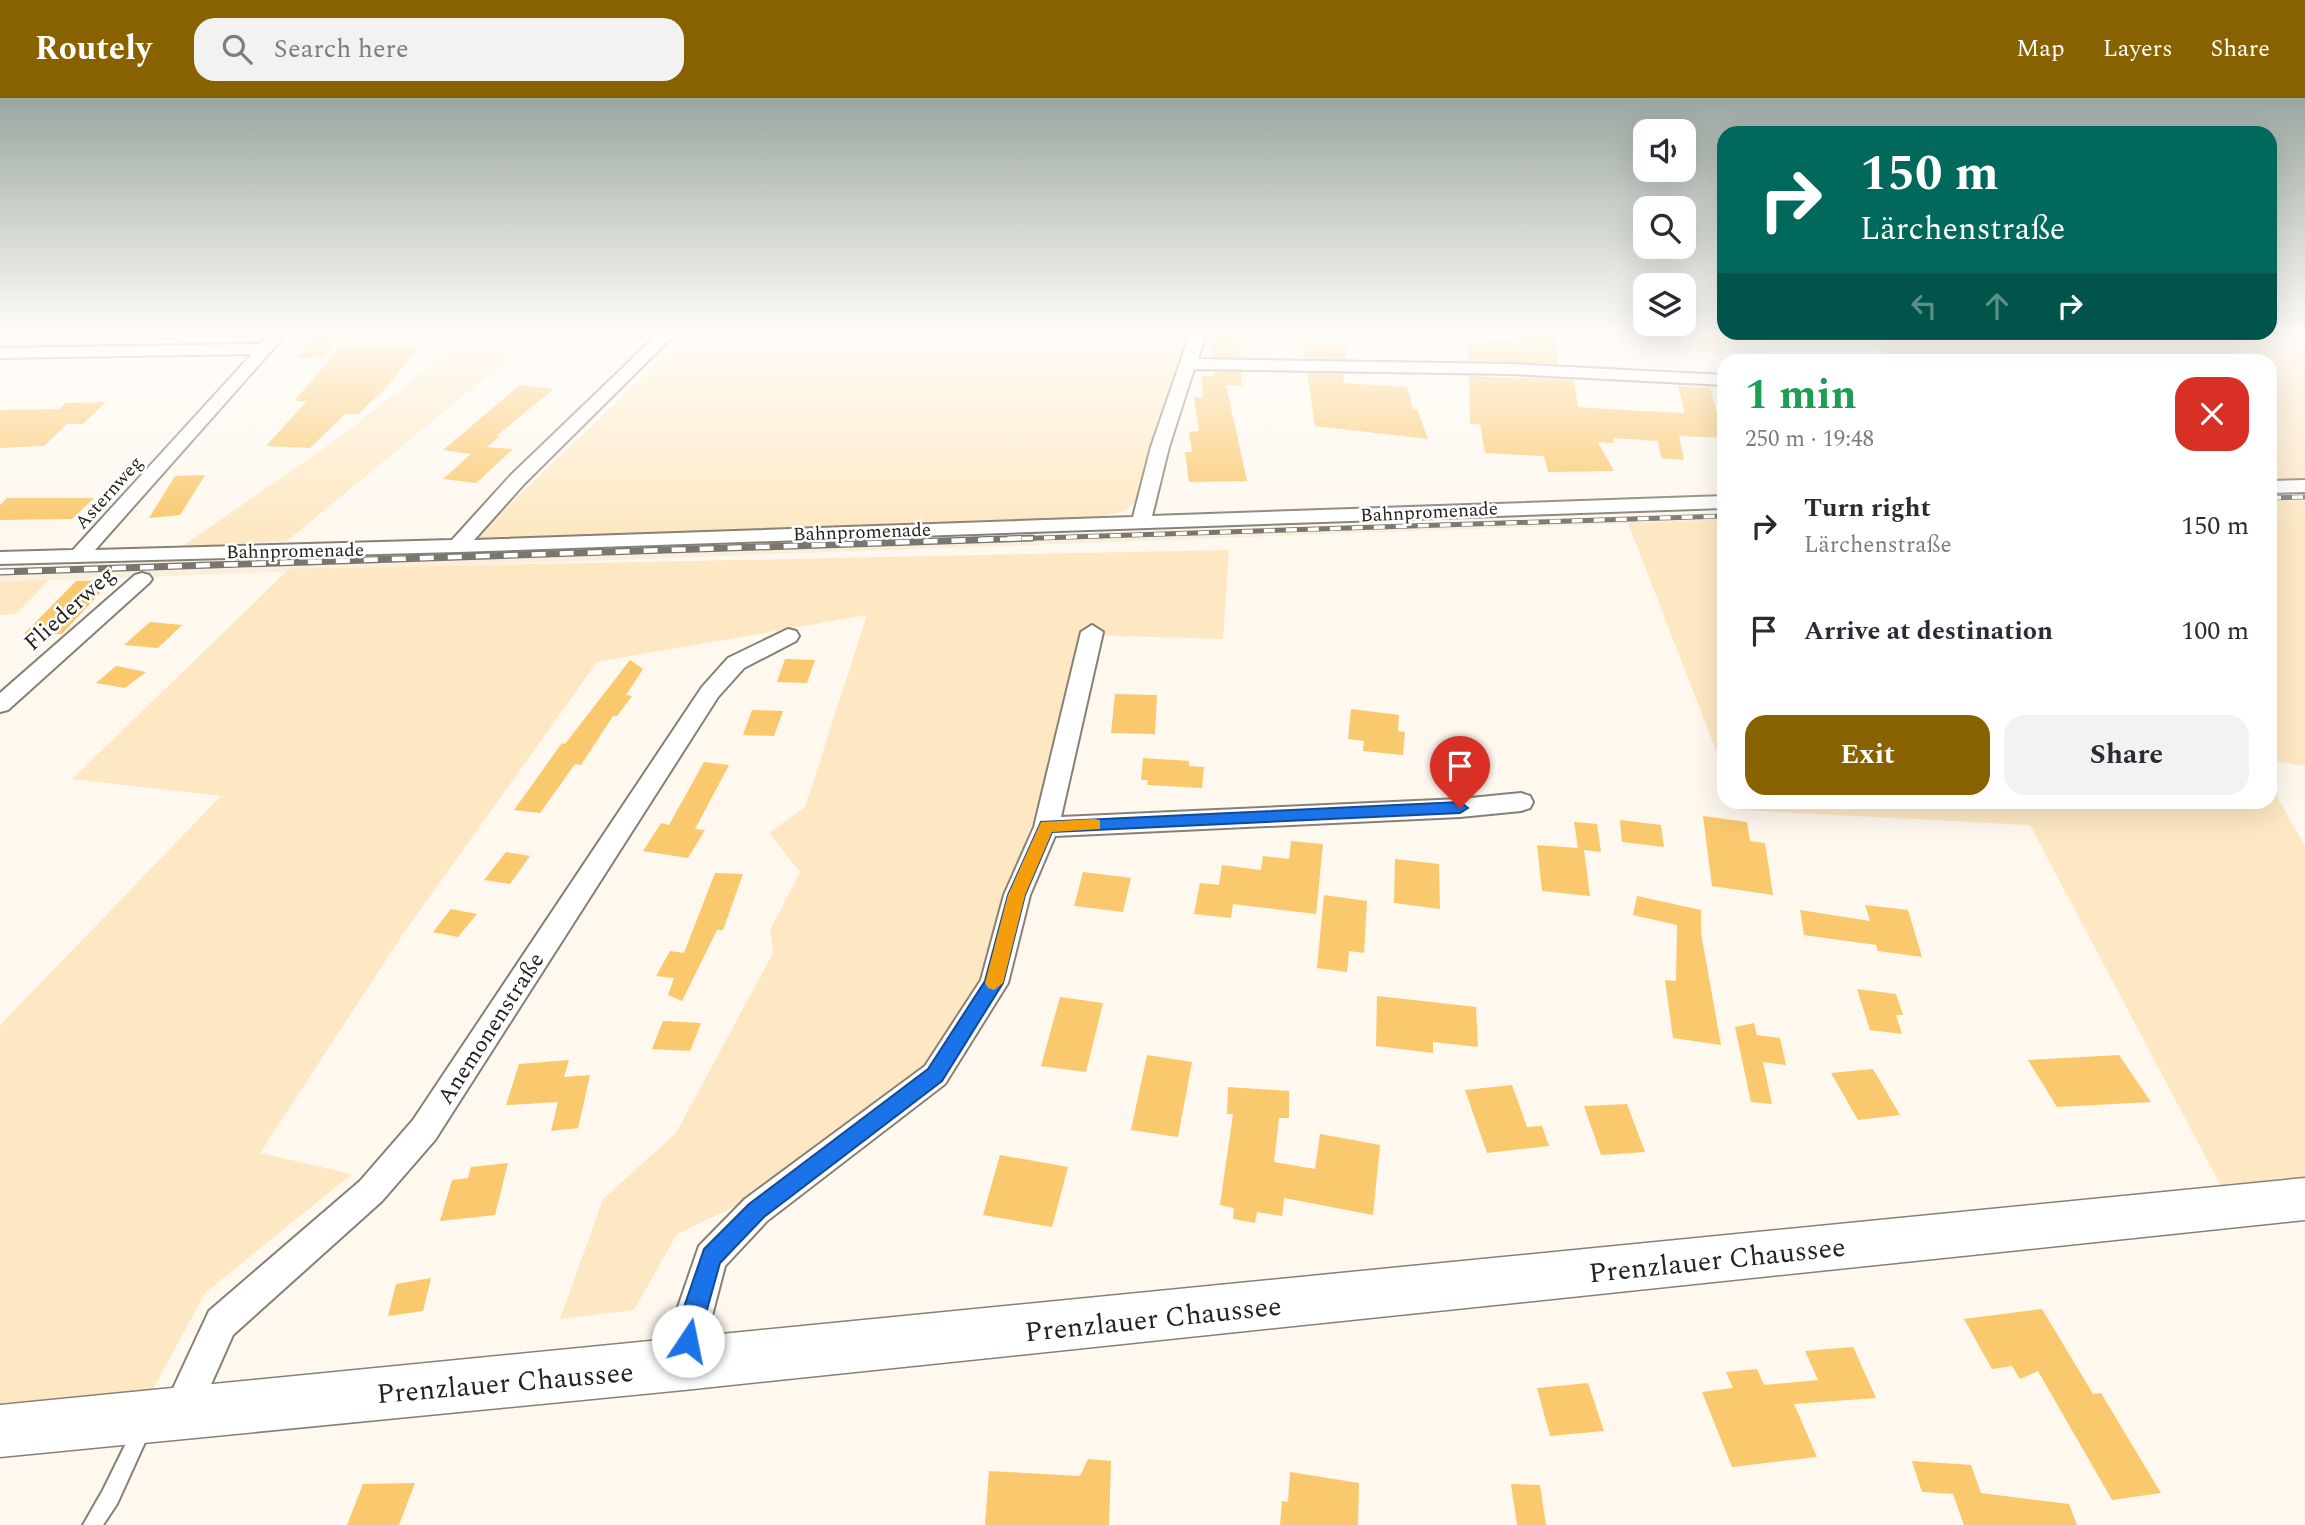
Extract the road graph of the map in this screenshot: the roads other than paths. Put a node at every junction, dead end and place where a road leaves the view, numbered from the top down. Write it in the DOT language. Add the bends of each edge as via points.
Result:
graph roads {
  1 [pos="221,398"];
  2 [pos="601,398"];
  3 [pos="1177,398"];
  4 [pos="2305,486"];
  5 [pos="2277,487"];
  6 [pos="1717,502"];
  7 [pos="1141,522"];
  8 [pos="458,546"];
  9 [pos="78,557"];
  10 [pos="0,558"];
  11 [pos="142,579"];
  12 [pos="1092,632"];
  13 [pos="788,636"];
  14 [pos="0,705"];
  15 [pos="1521,802"];
  16 [pos="1046,827"];
  17 [pos="2305,1199"];
  18 [pos="684,1366"];
  19 [pos="164,1414"];
  20 [pos="0,1431"];
  21 [pos="92,1525"];
  1 -- 9 [label="street, Asternweg"];
  2 -- 8 [label="street" via="518,478"];
  3 -- 7 [label="street"];
  4 -- 5 [label="street"];
  6 -- 7 [label="street, Bahnpromenade"];
  7 -- 8 [label="street, Bahnpromenade"];
  8 -- 9 [label="street, Bahnpromenade"];
  9 -- 10 [label="street, Bahnpromenade"];
  11 -- 14 [label="street, Fliederweg"];
  12 -- 16 [label="street"];
  13 -- 19 [label="street, Anemonenstraße" via="736,663 710,692 424,1130 371,1191 221,1323"];
  15 -- 16 [label="street"];
  16 -- 18 [label="street" via="1017,895 994,983 935,1075 756,1210 711,1257 695,1307"];
  17 -- 18 [label="main road, Prenzlauer Chaussee"];
  18 -- 19 [label="main road, Prenzlauer Chaussee"];
  19 -- 20 [label="main road, Prenzlauer Chaussee"];
  19 -- 21 [label="lane"];
}
